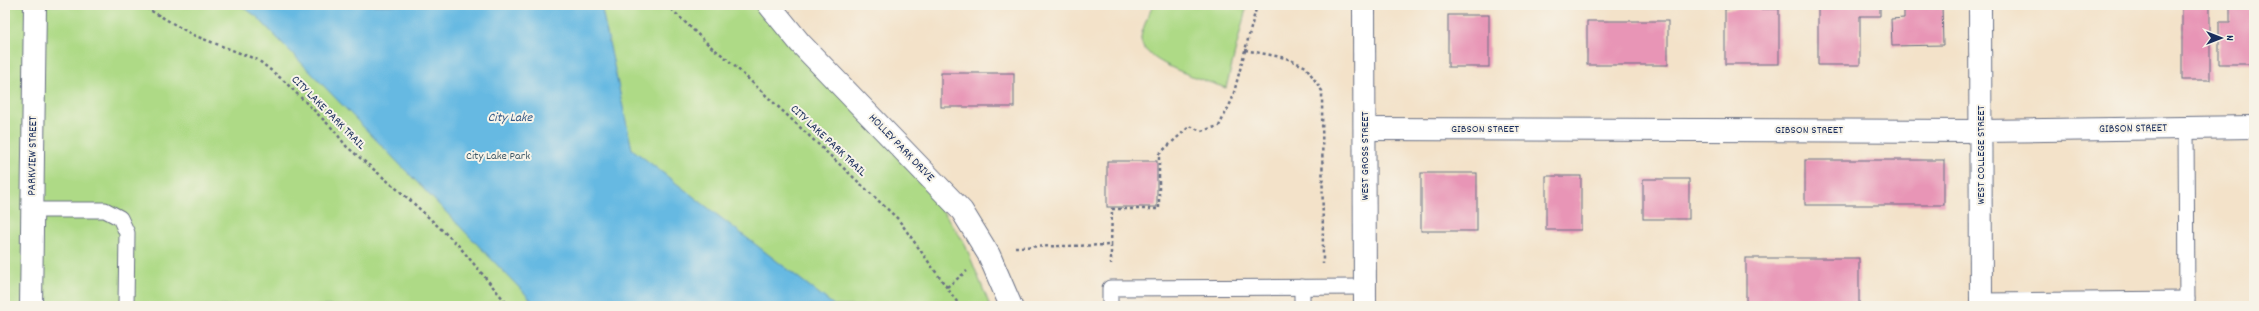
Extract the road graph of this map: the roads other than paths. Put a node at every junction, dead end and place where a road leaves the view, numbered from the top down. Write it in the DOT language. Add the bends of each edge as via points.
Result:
graph roads {
  1 [pos="35,5"];
  2 [pos="769,5"];
  3 [pos="1364,5"];
  4 [pos="1980,5"];
  5 [pos="2254,127"];
  6 [pos="2186,128"];
  7 [pos="1365,129"];
  8 [pos="1981,130"];
  9 [pos="32,210"];
  10 [pos="1302,287"];
  11 [pos="1365,296"];
  12 [pos="1981,303"];
  13 [pos="2187,303"];
  14 [pos="31,306"];
  15 [pos="126,306"];
  16 [pos="1011,306"];
  17 [pos="1110,306"];
  18 [pos="1302,306"];
  1 -- 9 [label="street, PARKVIEW STREET"];
  2 -- 16 [label="street, HOLLEY PARK DRIVE" via="800,43 962,211 989,255"];
  3 -- 7 [label="street, WEST GROSS STREET"];
  4 -- 8 [label="street, WEST COLLEGE STREET"];
  5 -- 6 [label="street, GIBSON STREET"];
  6 -- 8 [label="street, GIBSON STREET"];
  6 -- 13 [label="lane"];
  7 -- 8 [label="street, GIBSON STREET"];
  7 -- 11 [label="street, WEST GROSS STREET"];
  8 -- 12 [label="street, WEST COLLEGE STREET"];
  9 -- 14 [label="street, PARKVIEW STREET"];
  9 -- 15 [label="lane" via="105,210 120,218 127,233"];
  10 -- 11 [label="lane" via="1323,287"];
  10 -- 17 [label="lane" via="1110,288"];
  10 -- 18 [label="lane"];
  12 -- 13 [label="lane"];
}
